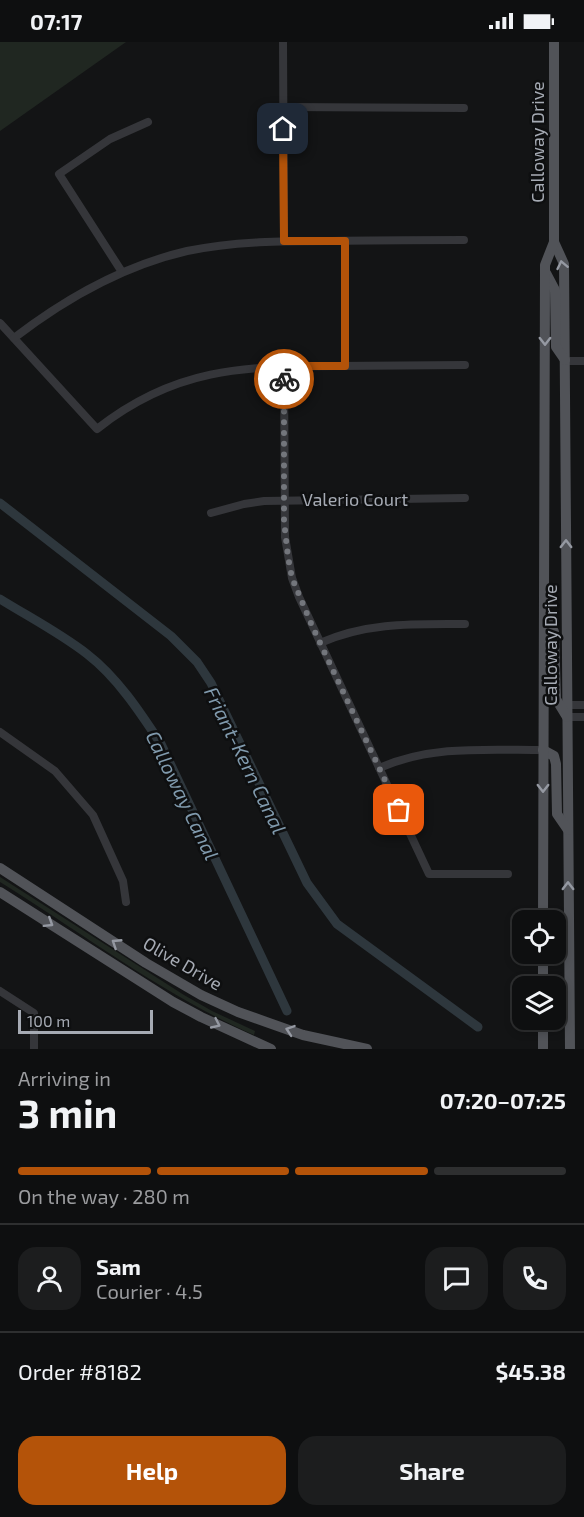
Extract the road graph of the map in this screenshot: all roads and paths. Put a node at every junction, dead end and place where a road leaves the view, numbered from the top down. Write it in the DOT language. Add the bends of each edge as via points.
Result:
graph roads {
  1 [pos="283,42"];
  2 [pos="554,42"];
  3 [pos="283,107"];
  4 [pos="464,108"];
  5 [pos="148,122"];
  6 [pos="464,240"];
  7 [pos="284,241"];
  8 [pos="345,241"];
  9 [pos="554,242"];
  10 [pos="122,272"];
  11 [pos="545,273"];
  12 [pos="0,323"];
  13 [pos="14,338"];
  14 [pos="566,361"];
  15 [pos="584,361"];
  16 [pos="465,365"];
  17 [pos="284,366"];
  18 [pos="345,366"];
  19 [pos="465,498"];
  20 [pos="284,500"];
  21 [pos="211,513"];
  22 [pos="544,613"];
  23 [pos="465,624"];
  24 [pos="320,643"];
  25 [pos="567,705"];
  26 [pos="584,705"];
  27 [pos="567,717"];
  28 [pos="584,717"];
  29 [pos="0,732"];
  30 [pos="543,750"];
  31 [pos="379,768"];
  32 [pos="568,830"];
  33 [pos="0,868"];
  34 [pos="508,874"];
  35 [pos="0,892"];
  36 [pos="126,902"];
  37 [pos="543,910"];
  38 [pos="0,991"];
  39 [pos="543,1030"];
  40 [pos="34,1049"];
  41 [pos="271,1049"];
  42 [pos="367,1049"];
  43 [pos="543,1049"];
  44 [pos="570,1049"];
  1 -- 3 [label="street"];
  2 -- 9 [label="main road, Calloway Drive"];
  3 -- 4 [label="street"];
  3 -- 7 [label="street"];
  5 -- 10 [label="street" via="110,139 59,174"];
  6 -- 8 [label="street"];
  7 -- 8 [label="street"];
  7 -- 10 [label="street" via="186,251"];
  8 -- 18 [label="street"];
  9 -- 11 [label="main road, Calloway Drive"];
  14 -- 9 [label="main road, Calloway Drive, one-way" via="564,264"];
  10 -- 13 [label="street" via="64,302"];
  11 -- 14 [label="main road" via="555,290 556,347"];
  11 -- 22 [label="main road, Calloway Drive, one-way"];
  12 -- 13 [label="street"];
  13 -- 17 [label="street" via="98,429 146,397 197,377 241,368"];
  14 -- 15 [label="street"];
  25 -- 14 [label="main road, Calloway Drive, one-way"];
  16 -- 18 [label="street"];
  17 -- 18 [label="street"];
  17 -- 20 [label="street"];
  19 -- 20 [label="street, Valerio Court"];
  20 -- 21 [label="street, Valerio Court" via="244,504"];
  20 -- 24 [label="street" via="292,578"];
  22 -- 27 [label="main road" via="554,632 556,699"];
  22 -- 30 [label="main road, Calloway Drive"];
  23 -- 24 [label="street" via="373,626"];
  24 -- 31 [label="street"];
  25 -- 26 [label="street"];
  25 -- 27 [label="main road, Calloway Drive"];
  27 -- 28 [label="street"];
  27 -- 32 [label="main road, Calloway Drive"];
  29 -- 36 [label="street" via="55,771 93,815 123,881"];
  30 -- 31 [label="street" via="450,749 409,756"];
  30 -- 32 [label="main road" via="554,756 557,814"];
  30 -- 37 [label="main road, Calloway Drive, one-way"];
  31 -- 34 [label="street" via="429,874"];
  44 -- 32 [label="main road, Calloway Drive, one-way"];
  42 -- 33 [label="main road, Olive Drive, one-way" via="303,1035 201,995"];
  35 -- 41 [label="main road, Olive Drive, one-way" via="173,1002"];
  38 -- 40 [label="street" via="34,1013"];
  39 -- 43 [label="main road"];
}
